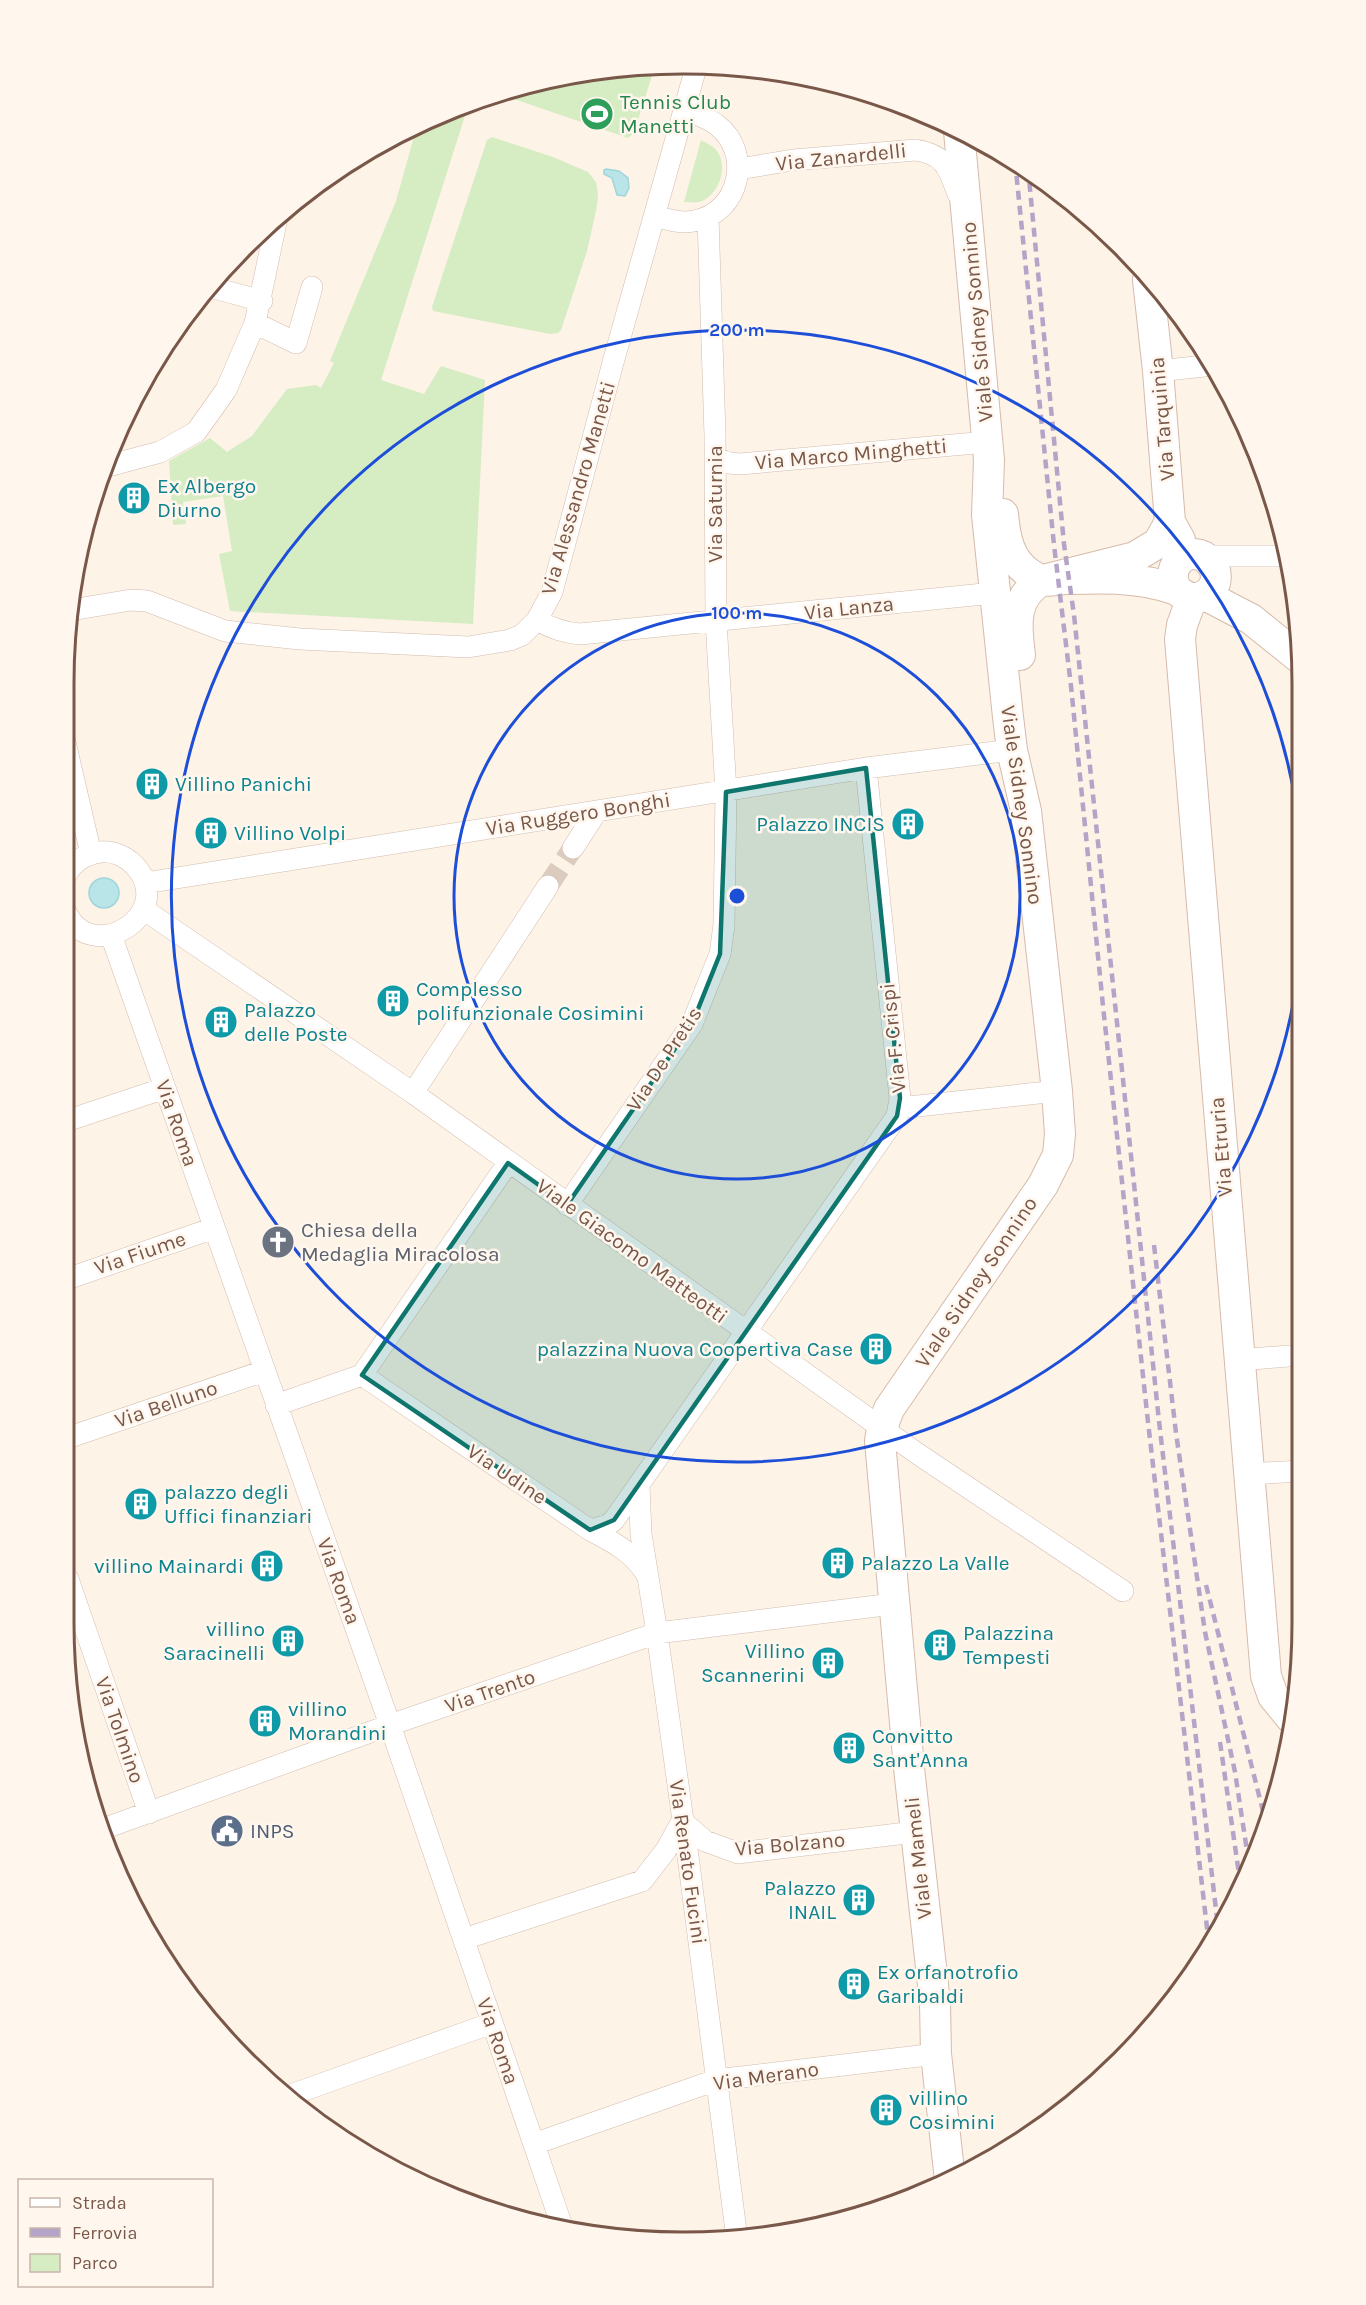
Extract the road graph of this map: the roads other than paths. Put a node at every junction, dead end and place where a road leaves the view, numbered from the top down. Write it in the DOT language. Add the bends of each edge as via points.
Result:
graph roads {
  1 [pos="694,74"];
  2 [pos="684,110"];
  3 [pos="960,140"];
  4 [pos="739,169"];
  5 [pos="654,216"];
  6 [pos="708,217"];
  7 [pos="969,225"];
  8 [pos="275,231"];
  9 [pos="312,287"];
  10 [pos="218,289"];
  11 [pos="1149,291"];
  12 [pos="262,301"];
  13 [pos="255,323"];
  14 [pos="1204,366"];
  15 [pos="1158,371"];
  16 [pos="988,451"];
  17 [pos="715,458"];
  18 [pos="115,464"];
  19 [pos="1170,522"];
  20 [pos="1195,555"];
  21 [pos="1279,557"];
  22 [pos="1042,580"];
  23 [pos="1197,592"];
  24 [pos="984,594"];
  25 [pos="78,609"];
  26 [pos="537,620"];
  27 [pos="716,621"];
  28 [pos="1291,651"];
  29 [pos="1012,750"];
  30 [pos="866,768"];
  31 [pos="74,781"];
  32 [pos="726,792"];
  33 [pos="597,811"];
  34 [pos="1026,811"];
  35 [pos="573,848"];
  36 [pos="91,854"];
  37 [pos="74,864"];
  38 [pos="145,883"];
  39 [pos="548,886"];
  40 [pos="143,909"];
  41 [pos="74,923"];
  42 [pos="111,935"];
  43 [pos="165,1088"];
  44 [pos="1057,1091"];
  45 [pos="413,1094"];
  46 [pos="899,1108"];
  47 [pos="74,1118"];
  48 [pos="508,1163"];
  49 [pos="567,1204"];
  50 [pos="214,1228"];
  51 [pos="74,1277"];
  52 [pos="746,1333"];
  53 [pos="1292,1356"];
  54 [pos="1238,1360"];
  55 [pos="264,1371"];
  56 [pos="362,1375"];
  57 [pos="276,1405"];
  58 [pos="882,1428"];
  59 [pos="74,1436"];
  60 [pos="1292,1472"];
  61 [pos="1247,1474"];
  62 [pos="639,1485"];
  63 [pos="590,1530"];
  64 [pos="647,1575"];
  65 [pos="1123,1591"];
  66 [pos="74,1596"];
  67 [pos="893,1604"];
  68 [pos="657,1633"];
  69 [pos="1282,1707"];
  70 [pos="390,1725"];
  71 [pos="149,1813"];
  72 [pos="682,1821"];
  73 [pos="109,1827"];
  74 [pos="915,1832"];
  75 [pos="464,1939"];
  76 [pos="492,2023"];
  77 [pos="936,2054"];
  78 [pos="717,2080"];
  79 [pos="296,2093"];
  80 [pos="534,2144"];
  81 [pos="949,2171"];
  82 [pos="560,2219"];
  83 [pos="736,2229"];
  1 -- 2 [label="street, Via Alessandro Manetti"];
  2 -- 4 [label="street" via="717,124 729,137"];
  2 -- 5 [label="street, Via Alessandro Manetti"];
  3 -- 7 [label="street, Viale Sidney Sonnino"];
  4 -- 6 [label="street" via="730,197"];
  4 -- 7 [label="street, Via Zanardelli" via="793,160 931,152 950,171"];
  5 -- 6 [label="street" via="683,222"];
  5 -- 26 [label="street, Via Alessandro Manetti" via="552,591"];
  6 -- 17 [label="street, Via Saturnia"];
  7 -- 16 [label="street, Viale Sidney Sonnino"];
  8 -- 12 [label="street"];
  9 -- 13 [label="street" via="296,343"];
  10 -- 12 [label="street"];
  11 -- 15 [label="street, Via Tarquinia"];
  12 -- 13 [label="street"];
  13 -- 18 [label="street" via="226,390 196,432 160,452"];
  14 -- 15 [label="street"];
  15 -- 19 [label="street, Via Tarquinia"];
  16 -- 17 [label="street, Via Marco Minghetti" via="740,464"];
  16 -- 22 [label="street" via="1000,488 1010,550 1029,574"];
  16 -- 29 [label="street, Viale Sidney Sonnino" via="987,515"];
  17 -- 27 [label="street, Via Saturnia"];
  19 -- 20 [label="street, Via Tarquinia"];
  19 -- 22 [label="street" via="1158,543 1135,557"];
  20 -- 21 [label="street"];
  20 -- 23 [label="street" via="1208,559 1215,571"];
  20 -- 23 [label="street" via="1176,563 1172,577"];
  21 -- 23 [label="street" via="1227,575"];
  22 -- 23 [label="street" via="1130,580"];
  22 -- 34 [label="street" via="1027,591 1017,626 1029,741"];
  23 -- 28 [label="street" via="1251,619"];
  23 -- 54 [label="street, Via Etruria" via="1180,639"];
  24 -- 27 [label="street, Via Lanza"];
  25 -- 26 [label="street, Via Alessandro Manetti" via="147,601 225,632 468,647 510,640 530,629"];
  26 -- 27 [label="street, Via Lanza" via="553,629 580,634"];
  27 -- 32 [label="street, Via Saturnia"];
  29 -- 30 [label="street, Via Ruggero Bonghi"];
  29 -- 34 [label="street, Viale Sidney Sonnino"];
  30 -- 32 [label="street, Via Ruggero Bonghi"];
  30 -- 46 [label="street, Via F. Crispi"];
  31 -- 36 [label="street"];
  32 -- 33 [label="street, Via Ruggero Bonghi"];
  32 -- 49 [label="street, Via De Pretis" via="724,925 720,954 709,985 692,1024"];
  33 -- 35 [label="street"];
  33 -- 38 [label="street, Via Ruggero Bonghi"];
  34 -- 44 [label="street, Viale Sidney Sonnino"];
  36 -- 37 [label="street"];
  36 -- 38 [label="street" via="118,854 139,870"];
  38 -- 40 [label="street"];
  39 -- 45 [label="street"];
  40 -- 42 [label="street" via="125,930"];
  40 -- 45 [label="street, Viale Giacomo Matteotti"];
  41 -- 42 [label="street" via="86,932"];
  42 -- 43 [label="street, Via Roma"];
  43 -- 47 [label="street"];
  43 -- 50 [label="street, Via Roma"];
  44 -- 46 [label="street"];
  44 -- 58 [label="street, Viale Sidney Sonnino" via="1060,1134 1054,1165 1030,1206 895,1401"];
  45 -- 48 [label="street, Viale Giacomo Matteotti"];
  46 -- 52 [label="street, Via F. Crispi" via="893,1124"];
  48 -- 49 [label="street, Viale Giacomo Matteotti"];
  48 -- 56 [label="street"];
  49 -- 52 [label="street, Viale Giacomo Matteotti"];
  50 -- 51 [label="street, Via Fiume"];
  50 -- 55 [label="street, Via Roma"];
  52 -- 58 [label="street, Viale Giacomo Matteotti"];
  52 -- 62 [label="street"];
  53 -- 54 [label="street"];
  54 -- 61 [label="street, Via Etruria"];
  55 -- 57 [label="street, Via Roma"];
  55 -- 59 [label="street, Via Belluno"];
  56 -- 57 [label="street"];
  56 -- 63 [label="street, Via Udine"];
  57 -- 70 [label="street, Via Roma"];
  58 -- 65 [label="street, Viale Giacomo Matteotti"];
  58 -- 67 [label="street, Viale Mameli" via="881,1462"];
  60 -- 61 [label="street"];
  61 -- 69 [label="street, Via Etruria" via="1266,1676"];
  62 -- 63 [label="street" via="614,1520"];
  62 -- 64 [label="street, Via Renato Fucini"];
  63 -- 64 [label="street, Via Udine" via="627,1551"];
  64 -- 68 [label="street, Via Renato Fucini"];
  66 -- 71 [label="street, Via Tolmino"];
  67 -- 68 [label="street, Via Trento"];
  67 -- 74 [label="street, Viale Mameli"];
  68 -- 70 [label="street, Via Trento"];
  68 -- 72 [label="street, Via Renato Fucini"];
  70 -- 71 [label="street, Via Trento"];
  70 -- 75 [label="street, Via Roma"];
  71 -- 73 [label="street, Via Trento"];
  72 -- 74 [label="street, Via Bolzano" via="705,1840 738,1853"];
  72 -- 75 [label="street" via="642,1881"];
  72 -- 78 [label="street, Via Renato Fucini"];
  74 -- 77 [label="street, Viale Mameli" via="935,2003"];
  75 -- 76 [label="street, Via Roma"];
  76 -- 79 [label="street"];
  76 -- 80 [label="street, Via Roma"];
  77 -- 78 [label="street, Via Merano"];
  77 -- 81 [label="street, Viale Mameli"];
  78 -- 80 [label="street, Via Merano"];
  78 -- 83 [label="street, Via Renato Fucini"];
  80 -- 82 [label="street, Via Roma"];
}
